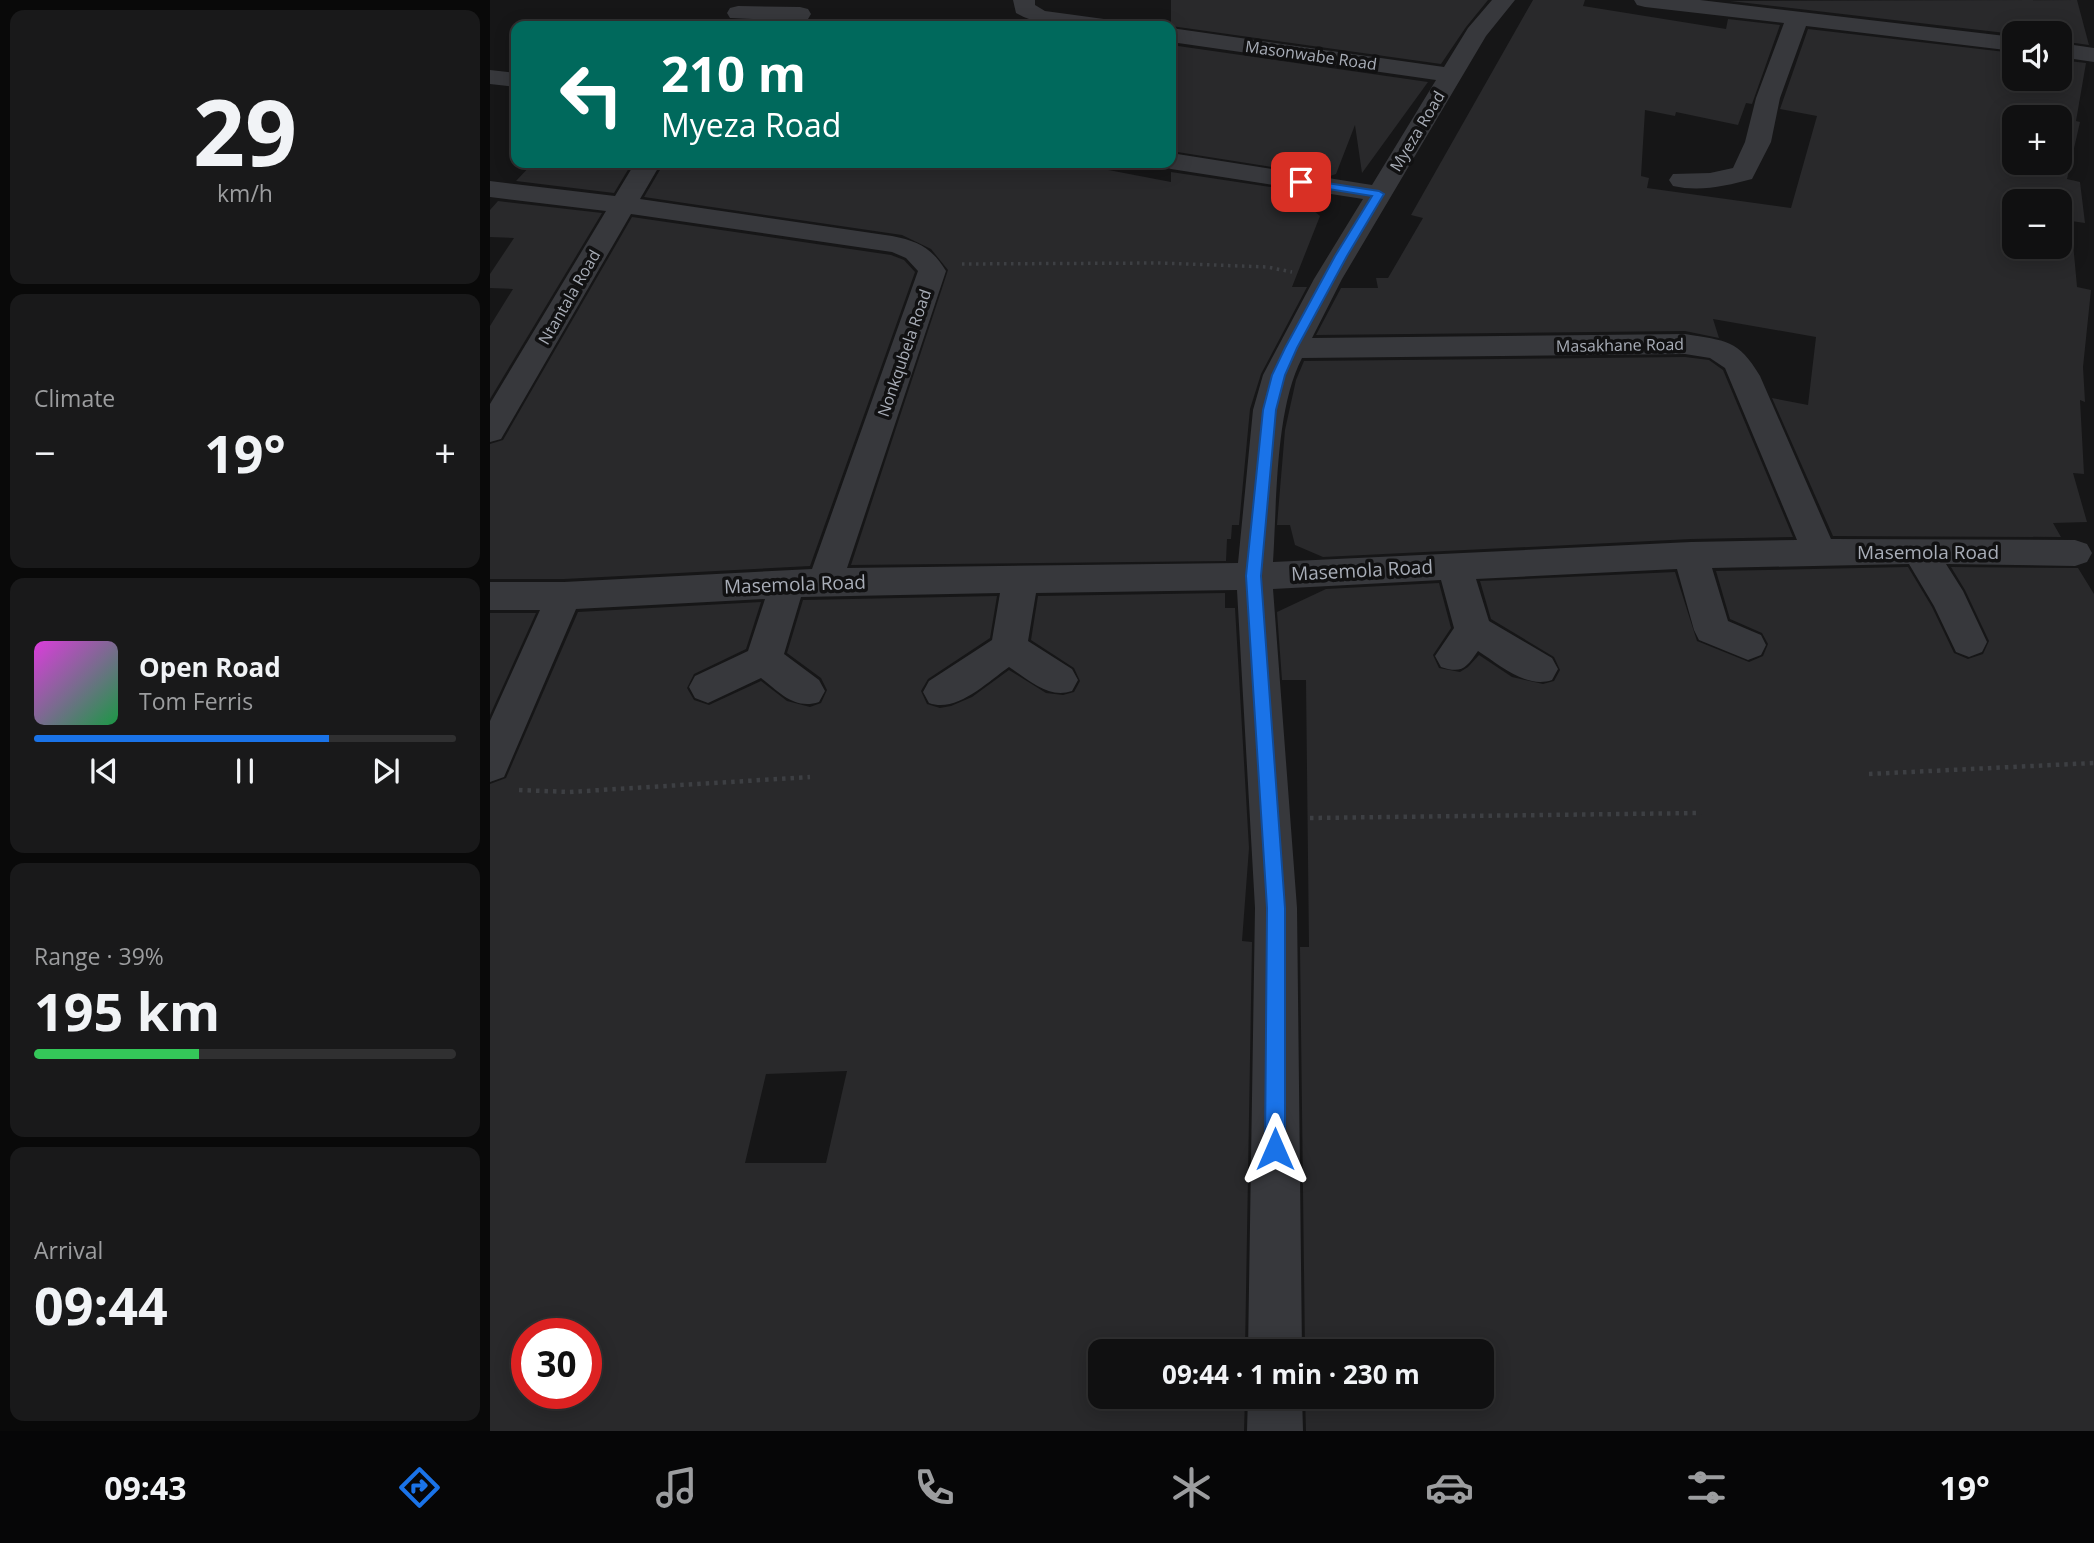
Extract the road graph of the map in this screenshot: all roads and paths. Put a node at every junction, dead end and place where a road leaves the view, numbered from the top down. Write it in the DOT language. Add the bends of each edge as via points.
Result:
graph roads {
  1 [pos="1024,0"];
  2 [pos="1504,0"];
  3 [pos="1648,0"];
  4 [pos="738,13"];
  5 [pos="800,14"];
  6 [pos="1798,18"];
  7 [pos="1068,21"];
  8 [pos="1176,36"];
  9 [pos="2002,41"];
  10 [pos="2072,52"];
  11 [pos="2094,55"];
  12 [pos="1451,75"];
  13 [pos="490,77"];
  14 [pos="511,79"];
  15 [pos="1176,162"];
  16 [pos="645,168"];
  17 [pos="1682,180"];
  18 [pos="490,189"];
  19 [pos="1379,194"];
  20 [pos="623,205"];
  21 [pos="932,271"];
  22 [pos="1328,279"];
  23 [pos="1291,348"];
  24 [pos="490,431"];
  25 [pos="1919,551"];
  26 [pos="2088,552"];
  27 [pos="1820,553"];
  28 [pos="1691,555"];
  29 [pos="1455,566"];
  30 [pos="1254,576"];
  31 [pos="1020,579"];
  32 [pos="825,582"];
  33 [pos="787,584"];
  34 [pos="490,596"];
  35 [pos="564,596"];
  36 [pos="1969,642"];
  37 [pos="1748,645"];
  38 [pos="1009,648"];
  39 [pos="764,660"];
  40 [pos="1539,669"];
  41 [pos="1059,680"];
  42 [pos="708,687"];
  43 [pos="806,691"];
  44 [pos="942,692"];
  45 [pos="2094,763"];
  46 [pos="1869,774"];
  47 [pos="500,776"];
  48 [pos="810,777"];
  49 [pos="1701,813"];
  50 [pos="1270,819"];
  51 [pos="1275,1339"];
  52 [pos="1275,1409"];
  53 [pos="1275,1431"];
  1 -- 7 [label="street" via="1024,8 1039,17"];
  2 -- 12 [label="street, Myeza Road" via="1476,33"];
  3 -- 6 [label="street"];
  4 -- 5 [label="street"];
  6 -- 9 [label="street" via="1923,22"];
  6 -- 17 [label="street" via="1768,98 1758,142 1743,174 1710,181"];
  8 -- 12 [label="street, Masonwabe Road"];
  10 -- 11 [label="street"];
  12 -- 19 [label="street, Myeza Road"];
  13 -- 14 [label="street"];
  15 -- 19 [label="street, Myeza Road"];
  16 -- 20 [label="street, Ntantala Road"];
  18 -- 20 [label="street, Nonkqubela Road"];
  19 -- 22 [label="street"];
  20 -- 21 [label="street, Nonkqubela Road" via="907,247 919,252"];
  20 -- 24 [label="street, Ntantala Road"];
  21 -- 22 [label="path" via="953,264 1160,263 1267,267"];
  21 -- 32 [label="street, Nonkqubela Road"];
  22 -- 23 [label="street"];
  23 -- 27 [label="street, Masakhane Road" via="1685,344 1716,349 1736,361 1745,376"];
  23 -- 30 [label="street" via="1269,410"];
  25 -- 26 [label="street, Masemola Road"];
  25 -- 27 [label="street, Masemola Road"];
  25 -- 36 [label="street"];
  27 -- 28 [label="street, Masemola Road"];
  28 -- 29 [label="street, Masemola Road"];
  28 -- 37 [label="street" via="1700,639"];
  29 -- 30 [label="street, Masemola Road"];
  29 -- 40 [label="street" via="1464,643"];
  30 -- 31 [label="street, Masemola Road"];
  30 -- 50 [label="street"];
  31 -- 32 [label="street, Masemola Road"];
  31 -- 38 [label="street"];
  32 -- 33 [label="street, Masemola Road"];
  33 -- 35 [label="street, Masemola Road"];
  33 -- 39 [label="street"];
  34 -- 35 [label="street, Masemola Road"];
  35 -- 47 [label="street"];
  38 -- 41 [label="street"];
  38 -- 44 [label="street"];
  39 -- 42 [label="street"];
  39 -- 43 [label="street"];
  45 -- 46 [label="path"];
  47 -- 48 [label="path" via="547,793"];
  49 -- 50 [label="path"];
  50 -- 51 [label="street" via="1276,920"];
  52 -- 53 [label="street"];
}
